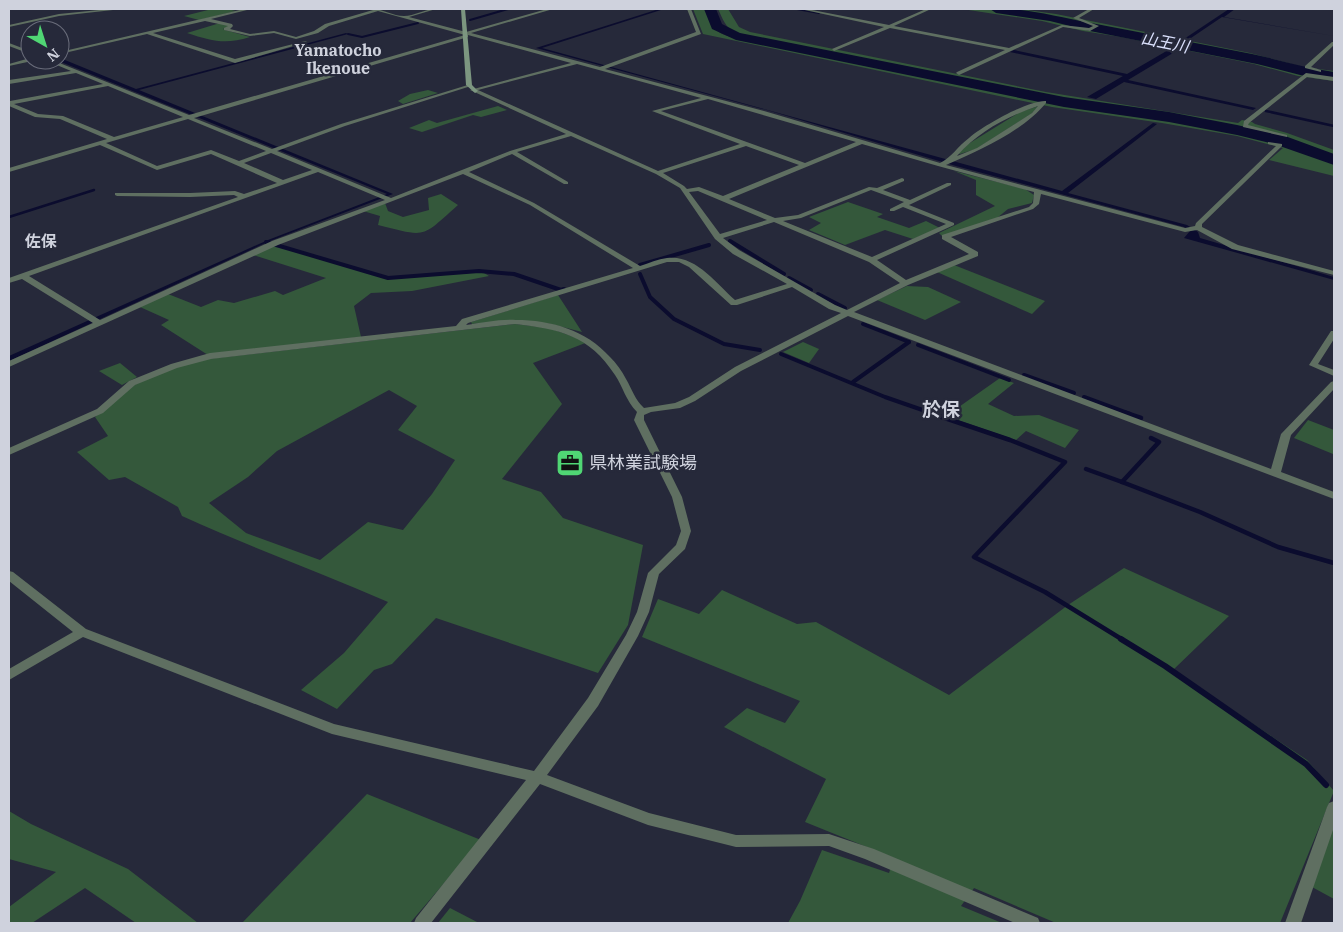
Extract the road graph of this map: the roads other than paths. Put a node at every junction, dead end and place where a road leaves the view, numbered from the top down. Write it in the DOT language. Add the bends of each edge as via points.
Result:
graph roads {
  1 [pos="120,9"];
  2 [pos="249,9"];
  3 [pos="376,9"];
  4 [pos="434,9"];
  5 [pos="463,9"];
  6 [pos="551,9"];
  7 [pos="689,9"];
  8 [pos="802,9"];
  9 [pos="929,9"];
  10 [pos="1092,9"];
  11 [pos="100,10"];
  12 [pos="406,17"];
  13 [pos="204,19"];
  14 [pos="9,26"];
  15 [pos="889,26"];
  16 [pos="148,32"];
  17 [pos="466,34"];
  18 [pos="296,38"];
  19 [pos="1334,44"];
  20 [pos="834,50"];
  21 [pos="1010,50"];
  22 [pos="70,51"];
  23 [pos="1325,52"];
  24 [pos="1334,53"];
  25 [pos="578,63"];
  26 [pos="602,68"];
  27 [pos="70,69"];
  28 [pos="77,72"];
  29 [pos="959,73"];
  30 [pos="1334,74"];
  31 [pos="1334,79"];
  32 [pos="9,82"];
  33 [pos="107,84"];
  34 [pos="472,89"];
  35 [pos="707,97"];
  36 [pos="9,104"];
  37 [pos="188,117"];
  38 [pos="570,134"];
  39 [pos="112,139"];
  40 [pos="861,142"];
  41 [pos="100,143"];
  42 [pos="745,144"];
  43 [pos="273,151"];
  44 [pos="512,152"];
  45 [pos="950,160"];
  46 [pos="239,163"];
  47 [pos="805,165"];
  48 [pos="940,165"];
  49 [pos="9,170"];
  50 [pos="318,170"];
  51 [pos="464,172"];
  52 [pos="658,172"];
  53 [pos="902,180"];
  54 [pos="283,183"];
  55 [pos="566,183"];
  56 [pos="949,184"];
  57 [pos="878,190"];
  58 [pos="1038,190"];
  59 [pos="685,191"];
  60 [pos="118,194"];
  61 [pos="244,197"];
  62 [pos="725,198"];
  63 [pos="389,199"];
  64 [pos="907,203"];
  65 [pos="892,210"];
  66 [pos="774,220"];
  67 [pos="1198,228"];
  68 [pos="718,237"];
  69 [pos="872,260"];
  70 [pos="640,269"];
  71 [pos="1334,274"];
  72 [pos="23,276"];
  73 [pos="9,281"];
  74 [pos="905,283"];
  75 [pos="792,285"];
  76 [pos="846,312"];
  77 [pos="100,323"];
  78 [pos="457,328"];
  79 [pos="1334,333"];
  80 [pos="9,364"];
  81 [pos="1334,373"];
  82 [pos="1334,384"];
  83 [pos="643,412"];
  84 [pos="9,452"];
  85 [pos="1275,474"];
  86 [pos="1334,496"];
  87 [pos="9,575"];
  88 [pos="82,632"];
  89 [pos="9,675"];
  90 [pos="538,777"];
  91 [pos="1334,807"];
  92 [pos="422,923"];
  93 [pos="1032,923"];
  94 [pos="1293,923"];
  1 -- 11 [label="street"];
  2 -- 13 [label="street"];
  3 -- 12 [label="street"];
  3 -- 18 [label="street"];
  4 -- 12 [label="street"];
  5 -- 17 [label="street"];
  6 -- 17 [label="street"];
  7 -- 26 [label="street" via="699,33"];
  8 -- 15 [label="street"];
  9 -- 15 [label="street"];
  10 -- 21 [label="street" via="1075,18 1097,26 1090,30 1062,26"];
  11 -- 14 [label="street"];
  12 -- 17 [label="street"];
  13 -- 16 [label="street"];
  13 -- 18 [label="street" via="230,25 226,30 241,34 274,32"];
  15 -- 20 [label="street"];
  15 -- 21 [label="street"];
  16 -- 18 [label="street" via="235,61 306,42"];
  16 -- 22 [label="street"];
  17 -- 25 [label="street"];
  17 -- 34 [label="street"];
  17 -- 37 [label="street"];
  19 -- 23 [label="street"];
  21 -- 29 [label="street"];
  23 -- 24 [label="street"];
  23 -- 30 [label="street" via="1307,68"];
  25 -- 26 [label="street"];
  25 -- 34 [label="street"];
  26 -- 35 [label="street"];
  27 -- 28 [label="street"];
  28 -- 32 [label="street"];
  28 -- 33 [label="street"];
  31 -- 67 [label="street" via="1306,75 1246,122 1245,126 1285,136 1270,142 1280,146 1198,224"];
  33 -- 36 [label="street"];
  33 -- 37 [label="street"];
  34 -- 38 [label="street"];
  34 -- 43 [label="street" via="343,125"];
  35 -- 40 [label="street"];
  35 -- 42 [label="street" via="655,111"];
  36 -- 39 [label="street" via="37,116 61,117"];
  37 -- 39 [label="street"];
  37 -- 43 [label="street"];
  38 -- 44 [label="street"];
  38 -- 52 [label="street"];
  39 -- 41 [label="street"];
  40 -- 47 [label="street"];
  40 -- 48 [label="street"];
  41 -- 46 [label="street" via="157,168 211,152"];
  41 -- 49 [label="street"];
  42 -- 47 [label="street"];
  42 -- 52 [label="street"];
  43 -- 46 [label="street"];
  43 -- 50 [label="street"];
  44 -- 51 [label="street"];
  44 -- 55 [label="street"];
  45 -- 45 [label="street" via="978,150 1034,114 1044,102 1018,110 962,145"];
  45 -- 48 [label="street"];
  46 -- 54 [label="street"];
  47 -- 62 [label="street"];
  48 -- 58 [label="street"];
  50 -- 54 [label="street"];
  50 -- 63 [label="street"];
  51 -- 63 [label="street"];
  51 -- 70 [label="street" via="489,181"];
  52 -- 59 [label="street"];
  53 -- 57 [label="street"];
  54 -- 61 [label="street"];
  56 -- 64 [label="street"];
  57 -- 64 [label="street"];
  57 -- 66 [label="street" via="871,188 798,216"];
  58 -- 67 [label="street" via="1185,230"];
  58 -- 74 [label="street" via="1036,204 1031,208 945,237 975,254"];
  59 -- 62 [label="street" via="699,189"];
  59 -- 68 [label="street"];
  60 -- 61 [label="street" via="235,193"];
  61 -- 72 [label="street"];
  62 -- 66 [label="street"];
  63 -- 77 [label="street" via="273,244"];
  64 -- 65 [label="street"];
  64 -- 69 [label="street" via="952,224"];
  66 -- 68 [label="street"];
  66 -- 69 [label="street"];
  67 -- 71 [label="street" via="1235,247"];
  68 -- 75 [label="street" via="736,252"];
  69 -- 74 [label="street"];
  70 -- 75 [label="street" via="667,260 680,260 692,265 734,303"];
  70 -- 78 [label="street" via="465,321"];
  72 -- 73 [label="street"];
  72 -- 77 [label="street"];
  74 -- 76 [label="street"];
  75 -- 76 [label="street"];
  76 -- 83 [label="street" via="738,369 692,399 677,406"];
  76 -- 85 [label="street"];
  77 -- 80 [label="street"];
  78 -- 83 [label="street" via="515,322 550,325 575,332 594,343 619,374 634,405"];
  78 -- 84 [label="street" via="210,356 132,383 100,411"];
  79 -- 81 [label="street" via="1313,365"];
  82 -- 85 [label="street" via="1286,434"];
  83 -- 90 [label="street" via="639,420 677,497 686,530 682,546 654,573 632,636 593,702"];
  85 -- 86 [label="street"];
  87 -- 88 [label="street"];
  88 -- 89 [label="street"];
  88 -- 90 [label="street" via="332,729"];
  90 -- 92 [label="street"];
  90 -- 93 [label="street" via="648,819 736,840 829,840"];
  91 -- 94 [label="street"];
}
